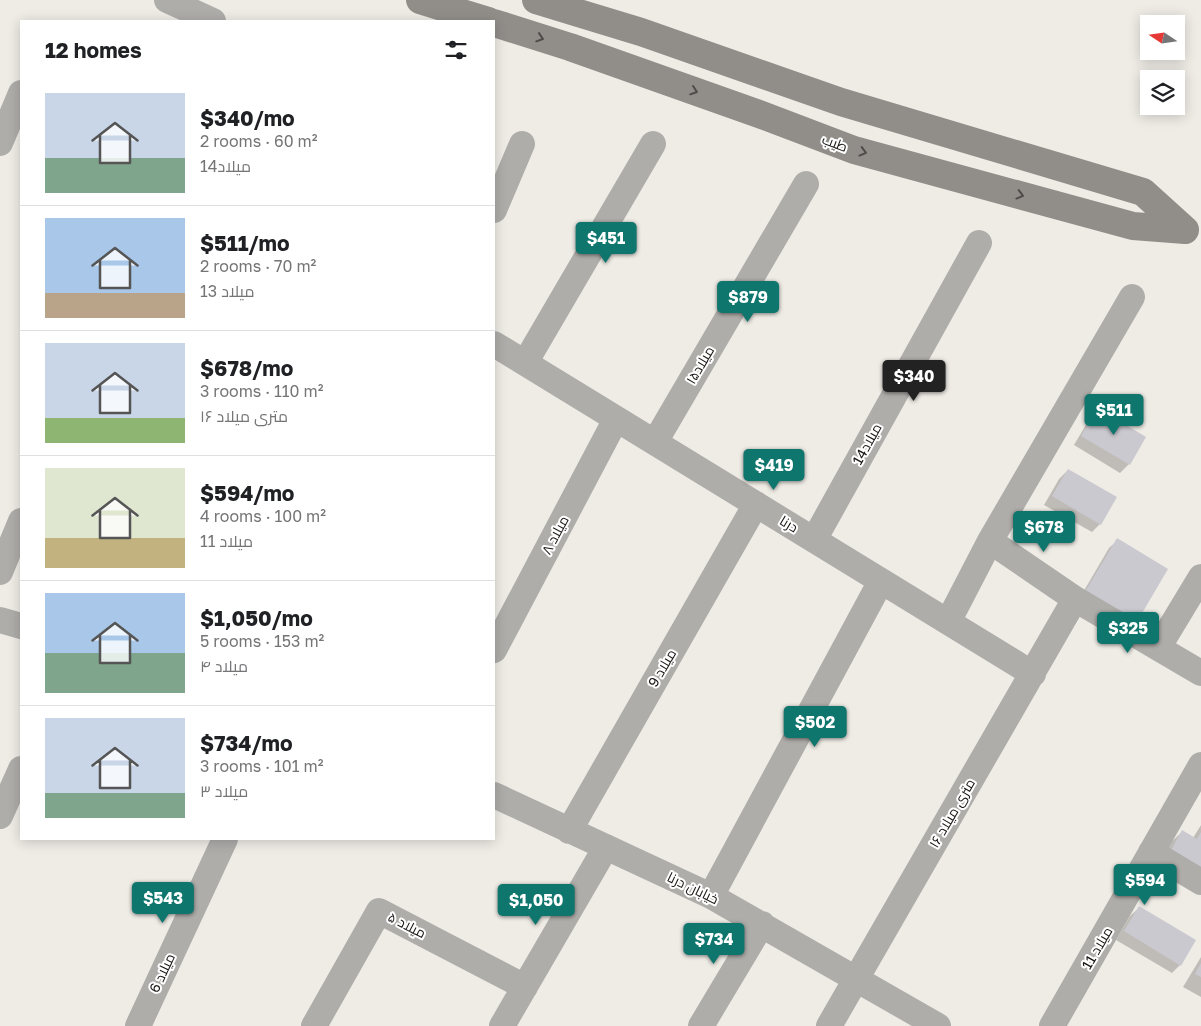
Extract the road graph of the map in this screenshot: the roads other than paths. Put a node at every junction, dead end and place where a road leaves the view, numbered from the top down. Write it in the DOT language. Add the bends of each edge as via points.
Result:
graph roads {
  1 [pos="168,0"];
  2 [pos="420,0"];
  3 [pos="536,0"];
  4 [pos="211,20"];
  5 [pos="485,20"];
  6 [pos="495,23"];
  7 [pos="13,98"];
  8 [pos="0,143"];
  9 [pos="522,144"];
  10 [pos="653,144"];
  11 [pos="806,184"];
  12 [pos="495,208"];
  13 [pos="1193,234"];
  14 [pos="978,243"];
  15 [pos="1132,297"];
  16 [pos="495,345"];
  17 [pos="524,363"];
  18 [pos="616,419"];
  19 [pos="655,442"];
  20 [pos="756,504"];
  21 [pos="20,522"];
  22 [pos="814,540"];
  23 [pos="990,541"];
  24 [pos="0,572"];
  25 [pos="1201,577"];
  26 [pos="882,581"];
  27 [pos="1076,600"];
  28 [pos="0,620"];
  29 [pos="948,622"];
  30 [pos="20,626"];
  31 [pos="495,648"];
  32 [pos="1158,648"];
  33 [pos="1201,673"];
  34 [pos="1033,674"];
  35 [pos="1201,765"];
  36 [pos="20,771"];
  37 [pos="495,795"];
  38 [pos="0,816"];
  39 [pos="569,831"];
  40 [pos="225,840"];
  41 [pos="606,847"];
  42 [pos="1151,852"];
  43 [pos="1201,882"];
  44 [pos="712,896"];
  45 [pos="762,924"];
  46 [pos="856,980"];
  47 [pos="525,987"];
  48 [pos="138,1026"];
  49 [pos="314,1026"];
  50 [pos="502,1026"];
  51 [pos="701,1026"];
  52 [pos="829,1026"];
  53 [pos="938,1026"];
  54 [pos="1052,1026"];
  1 -- 4 [label="street"];
  2 -- 5 [label="main road"];
  3 -- 13 [label="main road, طیب" via="641,32 841,102 1143,192"];
  6 -- 13 [label="main road, طیب, one-way" via="854,150 1133,226"];
  7 -- 8 [label="street"];
  9 -- 12 [label="street"];
  10 -- 17 [label="street"];
  11 -- 19 [label="street, میلاد۱۵"];
  14 -- 22 [label="street, میلاد14"];
  15 -- 23 [label="street"];
  16 -- 17 [label="street, درنا"];
  17 -- 18 [label="street, درنا"];
  18 -- 19 [label="street, درنا"];
  18 -- 31 [label="street, میلاد ۸"];
  19 -- 20 [label="street, درنا"];
  20 -- 22 [label="street, درنا"];
  20 -- 39 [label="street, میلاد 9"];
  21 -- 24 [label="street"];
  22 -- 26 [label="street, درنا"];
  23 -- 27 [label="street"];
  23 -- 29 [label="street"];
  25 -- 32 [label="street"];
  26 -- 29 [label="street, درنا"];
  26 -- 44 [label="street"];
  27 -- 32 [label="street"];
  27 -- 34 [label="street, ۱۶ متری میلاد"];
  28 -- 30 [label="street"];
  29 -- 34 [label="street, درنا"];
  32 -- 33 [label="street"];
  34 -- 46 [label="street, ۱۶ متری میلاد"];
  35 -- 42 [label="street, میلاد 11"];
  36 -- 38 [label="street"];
  37 -- 39 [label="street, خیابان درنا"];
  39 -- 41 [label="street, خیابان درنا"];
  40 -- 48 [label="street, میلاد 6"];
  41 -- 44 [label="street, خیابان درنا"];
  41 -- 47 [label="street"];
  42 -- 43 [label="street"];
  42 -- 54 [label="street, میلاد 11"];
  44 -- 45 [label="street, خیابان درنا"];
  45 -- 46 [label="street, خیابان درنا"];
  45 -- 51 [label="street"];
  46 -- 52 [label="street, ۱۶ متری میلاد"];
  46 -- 53 [label="street, خیابان درنا"];
  47 -- 49 [label="street, میلاد ۵" via="379,911"];
  47 -- 50 [label="street"];
}
